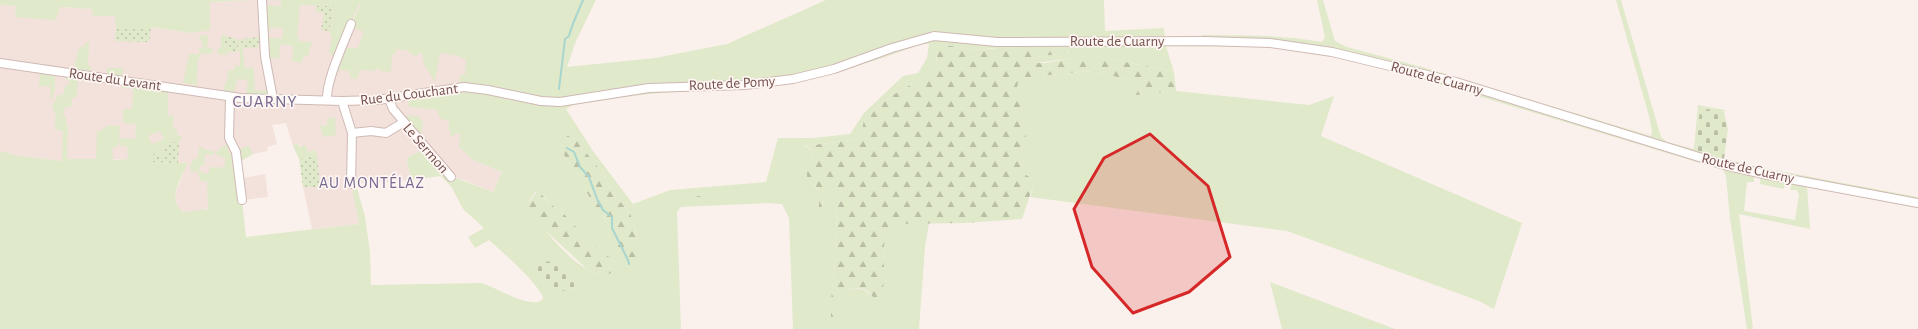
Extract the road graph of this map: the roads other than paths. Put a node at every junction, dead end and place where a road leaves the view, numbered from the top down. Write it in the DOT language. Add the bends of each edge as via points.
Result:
graph roads {
  1 [pos="262,0"];
  2 [pos="351,24"];
  3 [pos="944,36"];
  4 [pos="0,63"];
  5 [pos="516,96"];
  6 [pos="230,97"];
  7 [pos="272,99"];
  8 [pos="388,99"];
  9 [pos="328,100"];
  10 [pos="342,101"];
  11 [pos="404,122"];
  12 [pos="352,133"];
  13 [pos="451,176"];
  14 [pos="351,184"];
  15 [pos="242,200"];
  16 [pos="1918,203"];
  1 -- 7 [label="street" via="265,56"];
  2 -- 9 [label="street" via="334,68"];
  3 -- 5 [label="street, Route de Pomy" via="922,38 834,70 792,79 745,85 649,88 571,101 551,102"];
  3 -- 16 [label="street, Route de Cuarny" via="997,42 1270,43 1332,52 1456,82 1728,166"];
  4 -- 6 [label="street, Route du Levant"];
  5 -- 8 [label="street, Rue du Couchant" via="458,87"];
  6 -- 7 [label="street, Rue du Couchant"];
  6 -- 15 [label="street" via="228,134 236,152"];
  7 -- 9 [label="street, Rue du Couchant"];
  8 -- 10 [label="street, Rue du Couchant"];
  8 -- 11 [label="street, Le Sermon"];
  9 -- 10 [label="street, Rue du Couchant"];
  10 -- 12 [label="street"];
  11 -- 12 [label="street" via="386,133"];
  11 -- 13 [label="street, Le Sermon"];
  12 -- 14 [label="street"];
}
